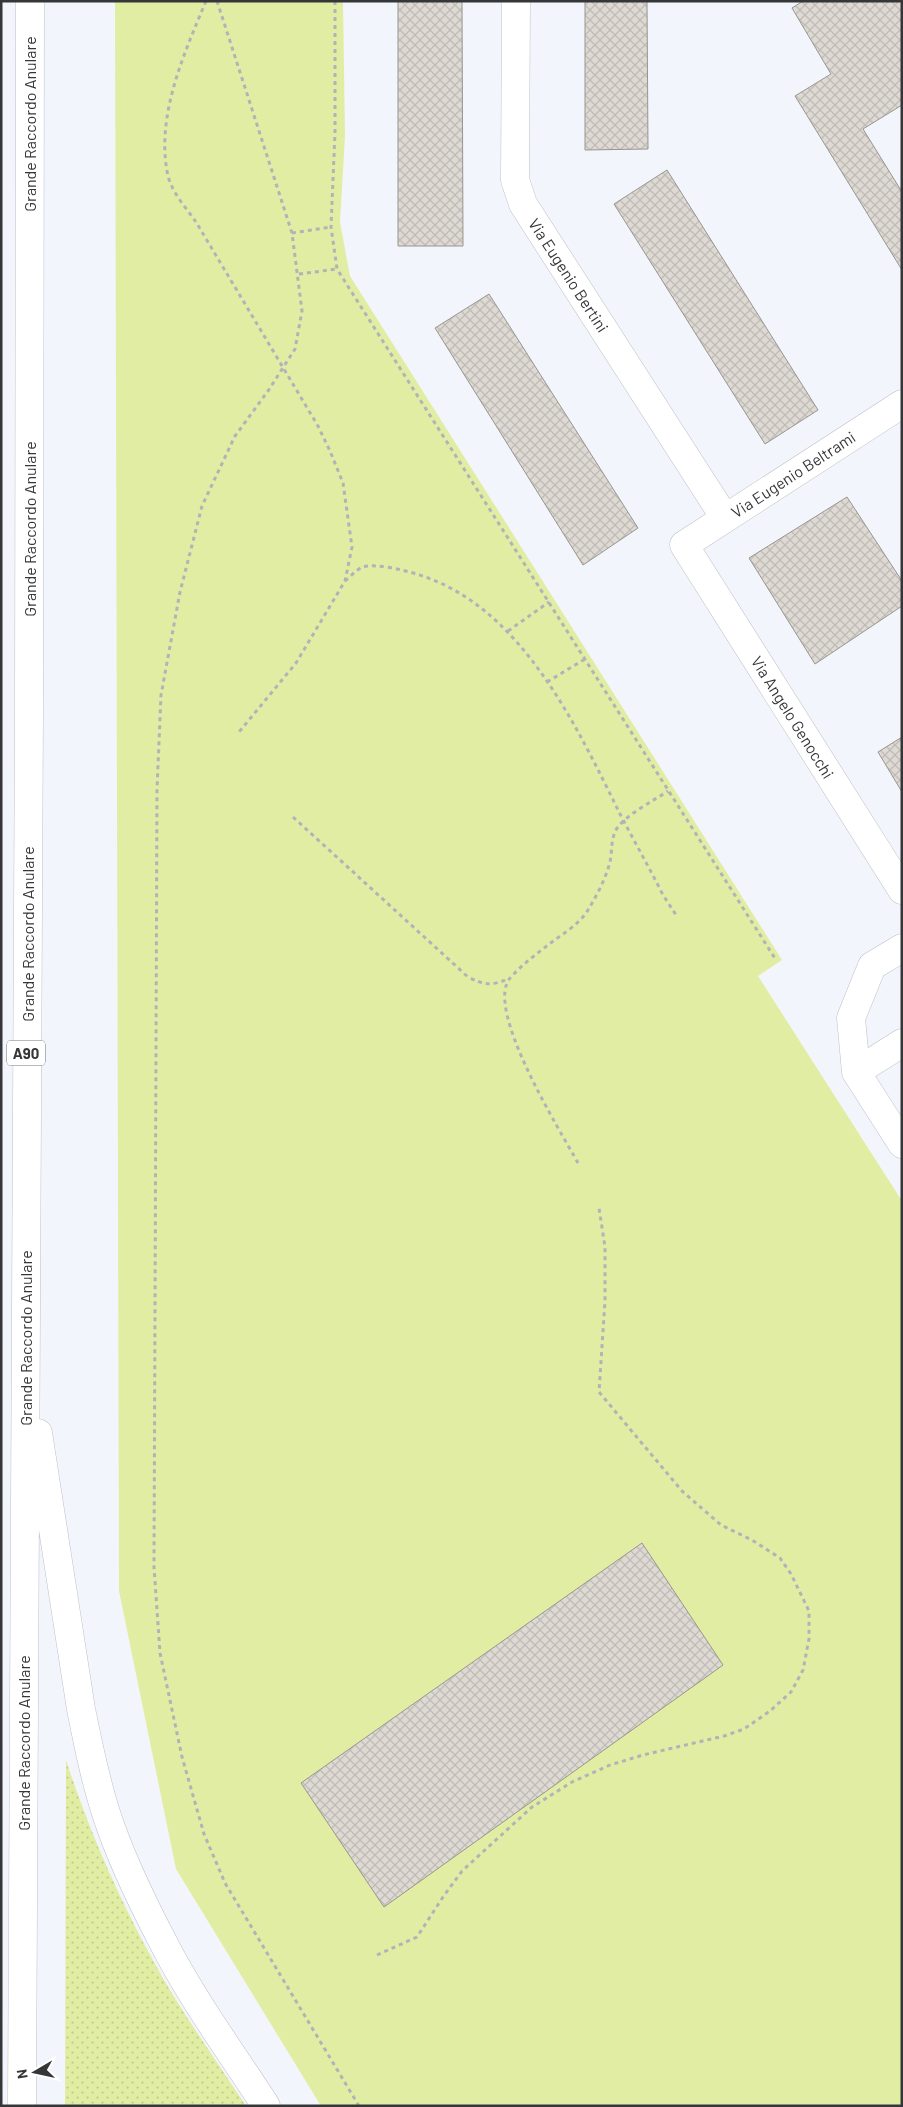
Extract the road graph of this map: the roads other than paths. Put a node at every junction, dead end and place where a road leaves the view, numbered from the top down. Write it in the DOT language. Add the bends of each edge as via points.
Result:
graph roads {
  1 [pos="30,1"];
  2 [pos="516,1"];
  3 [pos="902,404"];
  4 [pos="725,518"];
  5 [pos="684,545"];
  6 [pos="902,890"];
  7 [pos="902,948"];
  8 [pos="902,1043"];
  9 [pos="856,1072"];
  10 [pos="902,1144"];
  11 [pos="25,1350"];
  12 [pos="22,2106"];
  13 [pos="266,2106"];
  1 -- 11 [label="main road, Grande Raccordo Anulare / A90"];
  2 -- 4 [label="main road, Via Eugenio Bertini" via="515,180 523,204"];
  3 -- 4 [label="main road, Via Eugenio Beltrami"];
  4 -- 5 [label="main road, Via Eugenio Beltrami"];
  5 -- 6 [label="main road, Via Angelo Genocchi"];
  7 -- 9 [label="main road" via="872,966 850,1018"];
  8 -- 9 [label="main road"];
  9 -- 10 [label="main road"];
  11 -- 12 [label="main road, Grande Raccordo Anulare / A90"];
  11 -- 13 [label="main road" via="81,1709 106,1813 124,1861 163,1943"];
}
